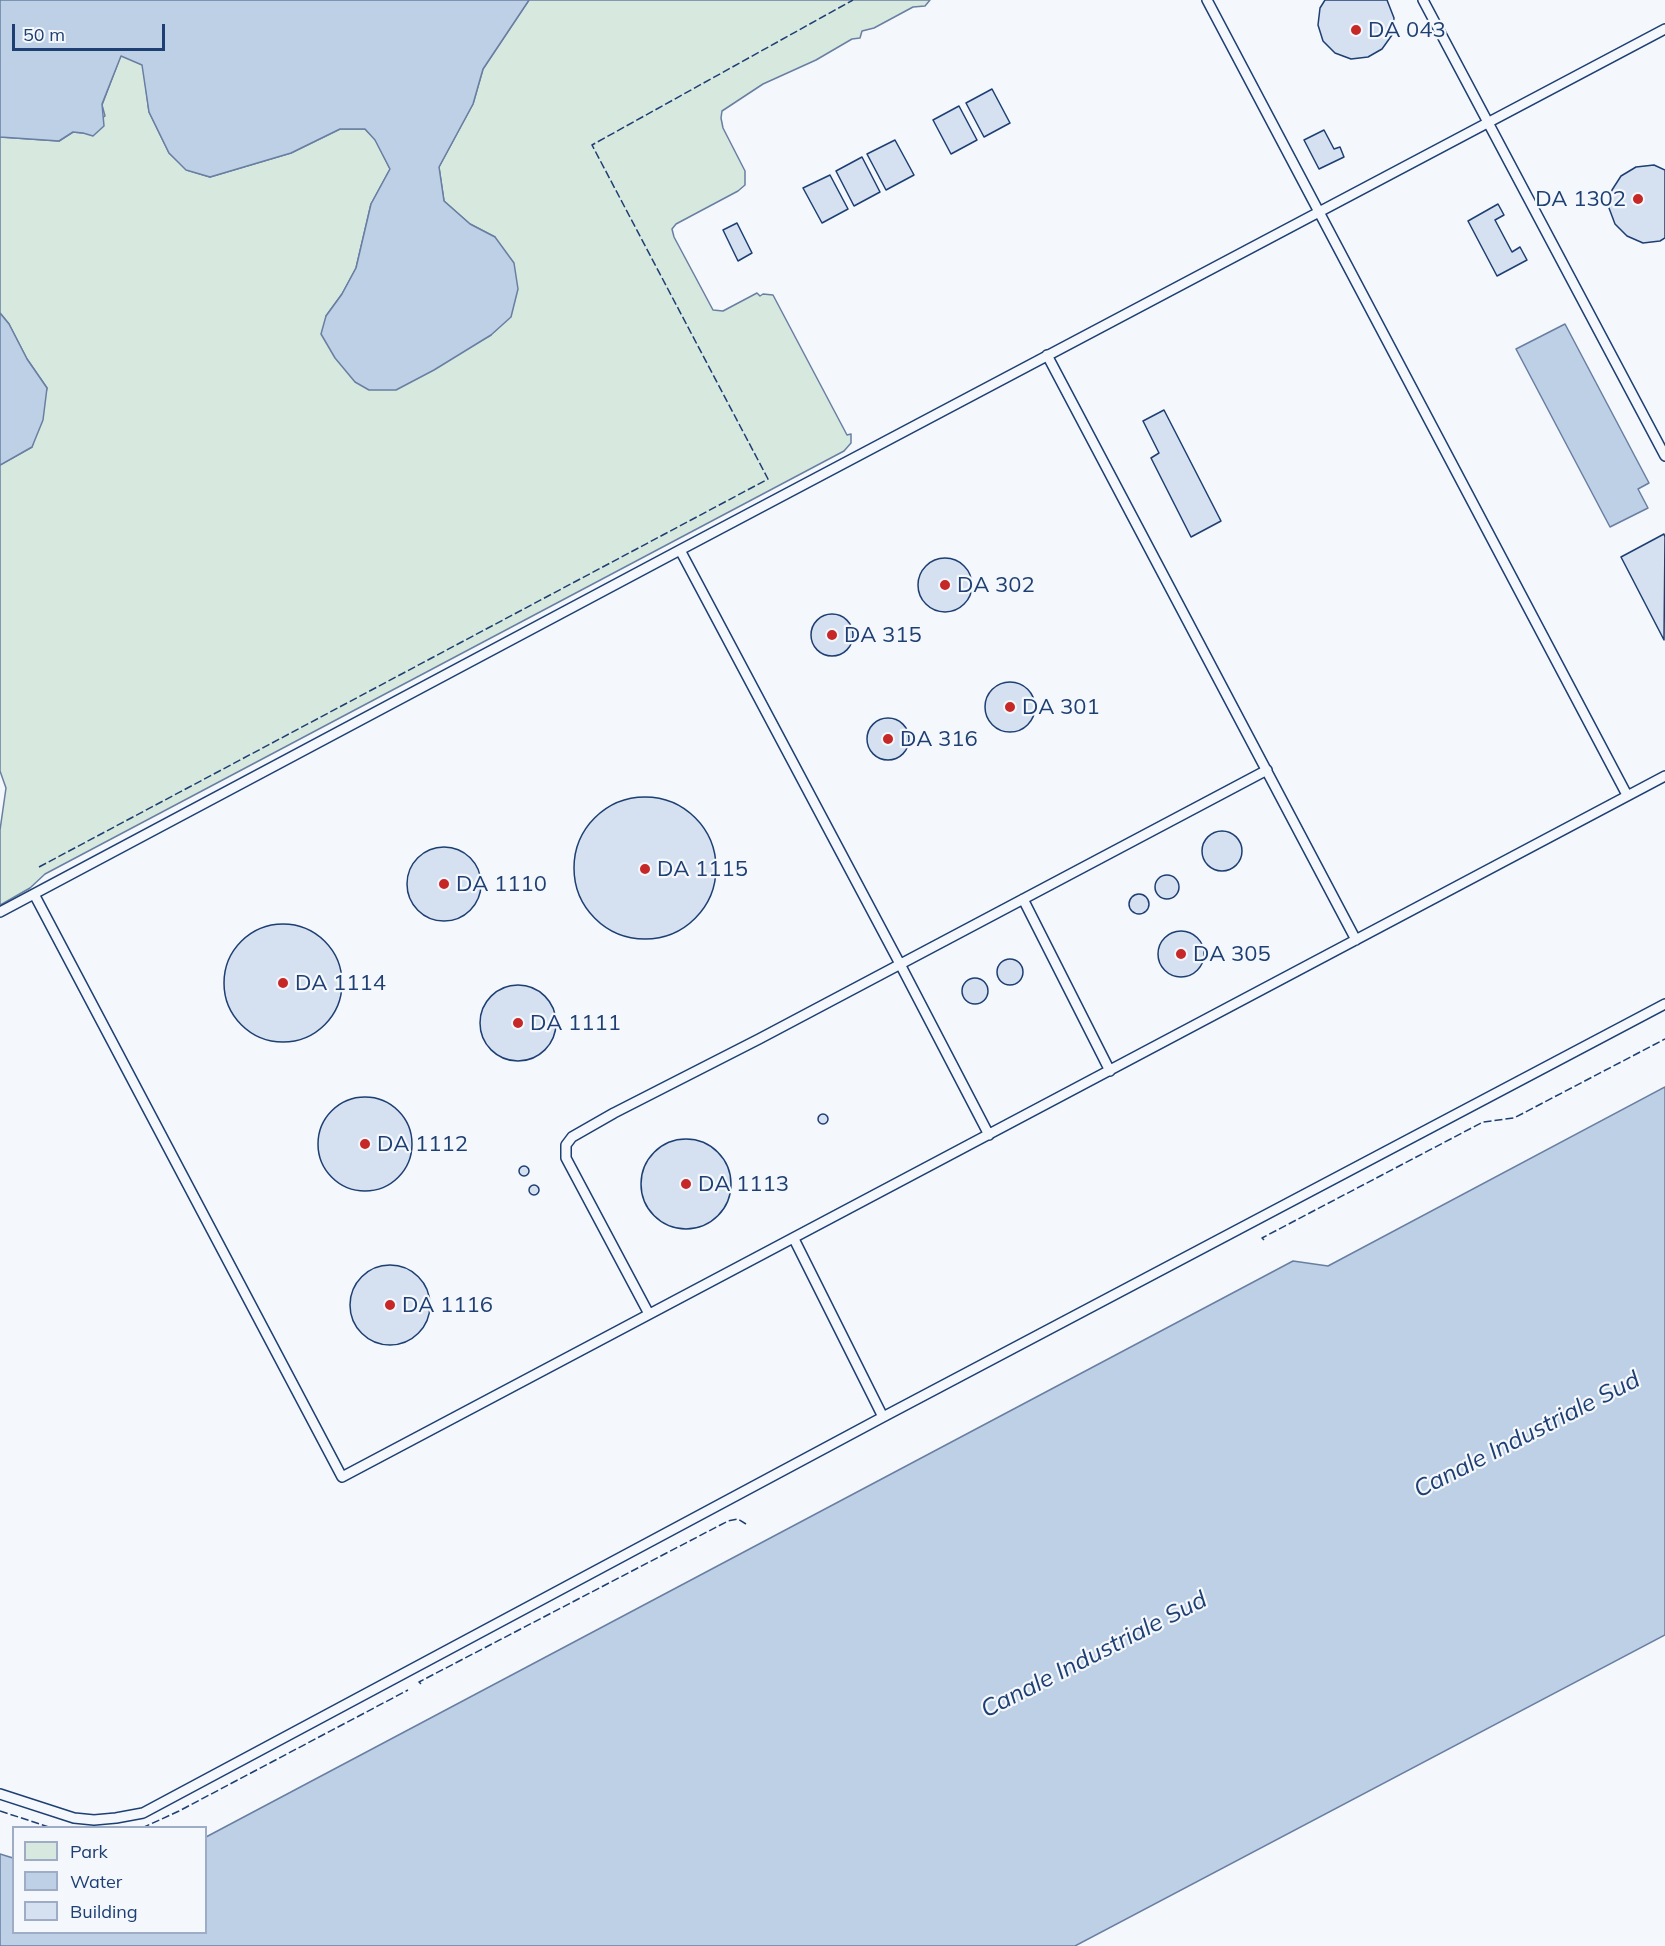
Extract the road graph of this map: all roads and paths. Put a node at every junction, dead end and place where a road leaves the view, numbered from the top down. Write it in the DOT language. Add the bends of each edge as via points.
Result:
graph roads {
  1 [pos="1207,0"];
  2 [pos="1424,0"];
  3 [pos="1665,29"];
  4 [pos="1488,122"];
  5 [pos="1319,213"];
  6 [pos="1047,355"];
  7 [pos="1665,456"];
  8 [pos="680,550"];
  9 [pos="1267,770"];
  10 [pos="1665,776"];
  11 [pos="1627,795"];
  12 [pos="34,894"];
  13 [pos="1023,899"];
  14 [pos="0,912"];
  15 [pos="1356,940"];
  16 [pos="900,964"];
  17 [pos="1665,1004"];
  18 [pos="1110,1071"];
  19 [pos="989,1135"];
  20 [pos="794,1239"];
  21 [pos="649,1314"];
  22 [pos="883,1417"];
  23 [pos="0,1794"];
  1 -- 5 [label="lane"];
  2 -- 4 [label="lane"];
  3 -- 4 [label="lane"];
  4 -- 5 [label="lane"];
  4 -- 7 [label="lane"];
  5 -- 6 [label="lane"];
  5 -- 11 [label="lane"];
  6 -- 8 [label="lane"];
  6 -- 9 [label="lane"];
  8 -- 12 [label="lane"];
  8 -- 16 [label="lane"];
  9 -- 13 [label="lane"];
  9 -- 15 [label="lane"];
  10 -- 11 [label="lane"];
  11 -- 15 [label="lane"];
  12 -- 14 [label="lane"];
  12 -- 21 [label="lane" via="342,1477"];
  13 -- 16 [label="lane"];
  13 -- 18 [label="lane"];
  15 -- 18 [label="lane"];
  16 -- 19 [label="lane"];
  16 -- 21 [label="lane" via="614,1113 572,1137 566,1145 566,1158"];
  17 -- 22 [label="lane"];
  18 -- 19 [label="lane"];
  19 -- 20 [label="lane"];
  20 -- 21 [label="lane"];
  20 -- 22 [label="lane"];
  22 -- 23 [label="lane" via="143,1813 94,1820 74,1818"];
}
